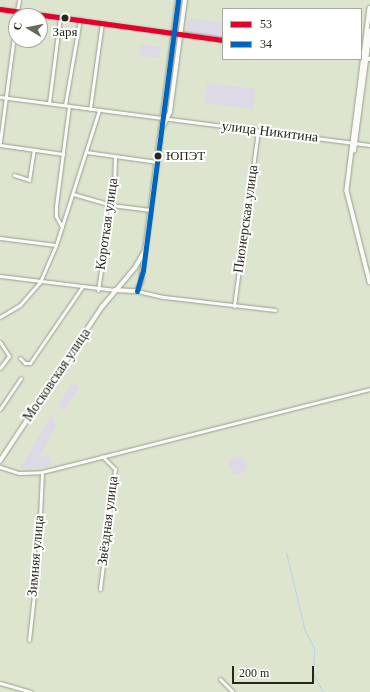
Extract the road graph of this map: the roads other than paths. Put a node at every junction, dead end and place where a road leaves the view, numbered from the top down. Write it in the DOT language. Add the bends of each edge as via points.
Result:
graph roads {
  1 [pos="178,0"];
  2 [pos="185,0"];
  3 [pos="370,8"];
  4 [pos="48,15"];
  5 [pos="60,17"];
  6 [pos="80,19"];
  7 [pos="102,23"];
  8 [pos="370,31"];
  9 [pos="173,32"];
  10 [pos="180,33"];
  11 [pos="222,39"];
  12 [pos="12,48"];
  13 [pos="365,57"];
  14 [pos="0,97"];
  15 [pos="5,97"];
  16 [pos="49,103"];
  17 [pos="67,106"];
  18 [pos="90,109"];
  19 [pos="99,110"];
  20 [pos="162,118"];
  21 [pos="169,119"];
  22 [pos="162,127"];
  23 [pos="258,131"];
  24 [pos="0,142"];
  25 [pos="354,143"];
  26 [pos="0,145"];
  27 [pos="370,145"];
  28 [pos="34,150"];
  29 [pos="86,152"];
  30 [pos="63,154"];
  31 [pos="115,158"];
  32 [pos="157,162"];
  33 [pos="14,175"];
  34 [pos="73,194"];
  35 [pos="111,205"];
  36 [pos="151,210"];
  37 [pos="62,227"];
  38 [pos="0,238"];
  39 [pos="56,245"];
  40 [pos="146,248"];
  41 [pos="134,268"];
  42 [pos="143,270"];
  43 [pos="370,274"];
  44 [pos="0,276"];
  45 [pos="40,282"];
  46 [pos="370,282"];
  47 [pos="121,283"];
  48 [pos="82,287"];
  49 [pos="98,290"];
  50 [pos="115,290"];
  51 [pos="137,291"];
  52 [pos="124,292"];
  53 [pos="234,306"];
  54 [pos="275,310"];
  55 [pos="0,317"];
  56 [pos="0,342"];
  57 [pos="20,358"];
  58 [pos="0,368"];
  59 [pos="21,378"];
  60 [pos="370,390"];
  61 [pos="0,409"];
  62 [pos="102,456"];
  63 [pos="0,461"];
  64 [pos="0,467"];
  65 [pos="42,472"];
  66 [pos="100,590"];
  67 [pos="29,640"];
  68 [pos="220,680"];
  69 [pos="0,683"];
  70 [pos="24,691"];
  71 [pos="31,692"];
  72 [pos="233,692"];
  1 -- 9 [label="main road, Московская улица"];
  2 -- 10 [label="main road"];
  3 -- 13 [label="main road"];
  4 -- 5 [label="street"];
  5 -- 6 [label="street"];
  5 -- 16 [label="street"];
  6 -- 7 [label="street"];
  6 -- 17 [label="street"];
  7 -- 9 [label="street"];
  7 -- 18 [label="street"];
  8 -- 13 [label="main road"];
  9 -- 10 [label="main road"];
  9 -- 20 [label="main road, Московская улица"];
  10 -- 11 [label="main road"];
  10 -- 21 [label="main road"];
  12 -- 15 [label="street"];
  13 -- 25 [label="main road"];
  14 -- 15 [label="street"];
  15 -- 16 [label="street"];
  15 -- 24 [label="street"];
  16 -- 17 [label="street"];
  17 -- 18 [label="street"];
  17 -- 30 [label="street"];
  18 -- 19 [label="street"];
  19 -- 20 [label="street"];
  19 -- 29 [label="street"];
  20 -- 21 [label="street, улица Никитина"];
  20 -- 22 [label="main road, Московская улица"];
  21 -- 22 [label="main road"];
  21 -- 23 [label="street, улица Никитина"];
  22 -- 32 [label="main road, Московская улица"];
  23 -- 25 [label="street, улица Никитина"];
  23 -- 53 [label="street, Пионерская улица"];
  25 -- 27 [label="street, улица Никитина"];
  25 -- 43 [label="main road" via="349,191"];
  25 -- 46 [label="main road" via="347,191"];
  26 -- 28 [label="street"];
  28 -- 30 [label="street"];
  28 -- 33 [label="street" via="29,180"];
  29 -- 31 [label="street"];
  29 -- 34 [label="street"];
  30 -- 37 [label="street" via="56,206 56,216"];
  31 -- 32 [label="street"];
  31 -- 35 [label="street, Короткая улица"];
  32 -- 36 [label="main road, Московская улица"];
  34 -- 35 [label="street"];
  34 -- 37 [label="street"];
  35 -- 36 [label="street"];
  35 -- 49 [label="street, Короткая улица"];
  36 -- 40 [label="main road, Московская улица"];
  37 -- 39 [label="street"];
  38 -- 39 [label="street"];
  39 -- 45 [label="street"];
  40 -- 41 [label="main road, Московская улица"];
  40 -- 42 [label="main road, Московская улица"];
  41 -- 42 [label="main road" via="139,267"];
  41 -- 47 [label="main road, Московская улица"];
  42 -- 51 [label="main road, Московская улица"];
  44 -- 45 [label="street"];
  45 -- 48 [label="street"];
  45 -- 55 [label="street" via="20,306"];
  47 -- 50 [label="main road, Московская улица"];
  47 -- 52 [label="main road"];
  48 -- 49 [label="street"];
  48 -- 57 [label="street" via="30,363 25,363"];
  49 -- 50 [label="street"];
  50 -- 52 [label="main road"];
  50 -- 63 [label="main road, Московская улица"];
  51 -- 52 [label="main road"];
  51 -- 53 [label="street"];
  53 -- 54 [label="street"];
  56 -- 58 [label="street" via="9,356"];
  59 -- 61 [label="street"];
  60 -- 62 [label="street"];
  62 -- 65 [label="street"];
  62 -- 66 [label="street, Звёздная улица" via="115,469"];
  64 -- 65 [label="street" via="19,473"];
  65 -- 67 [label="street, Зимняя улица" via="38,558"];
  68 -- 72 [label="street"];
  69 -- 70 [label="street"];
  70 -- 71 [label="street"];
}
